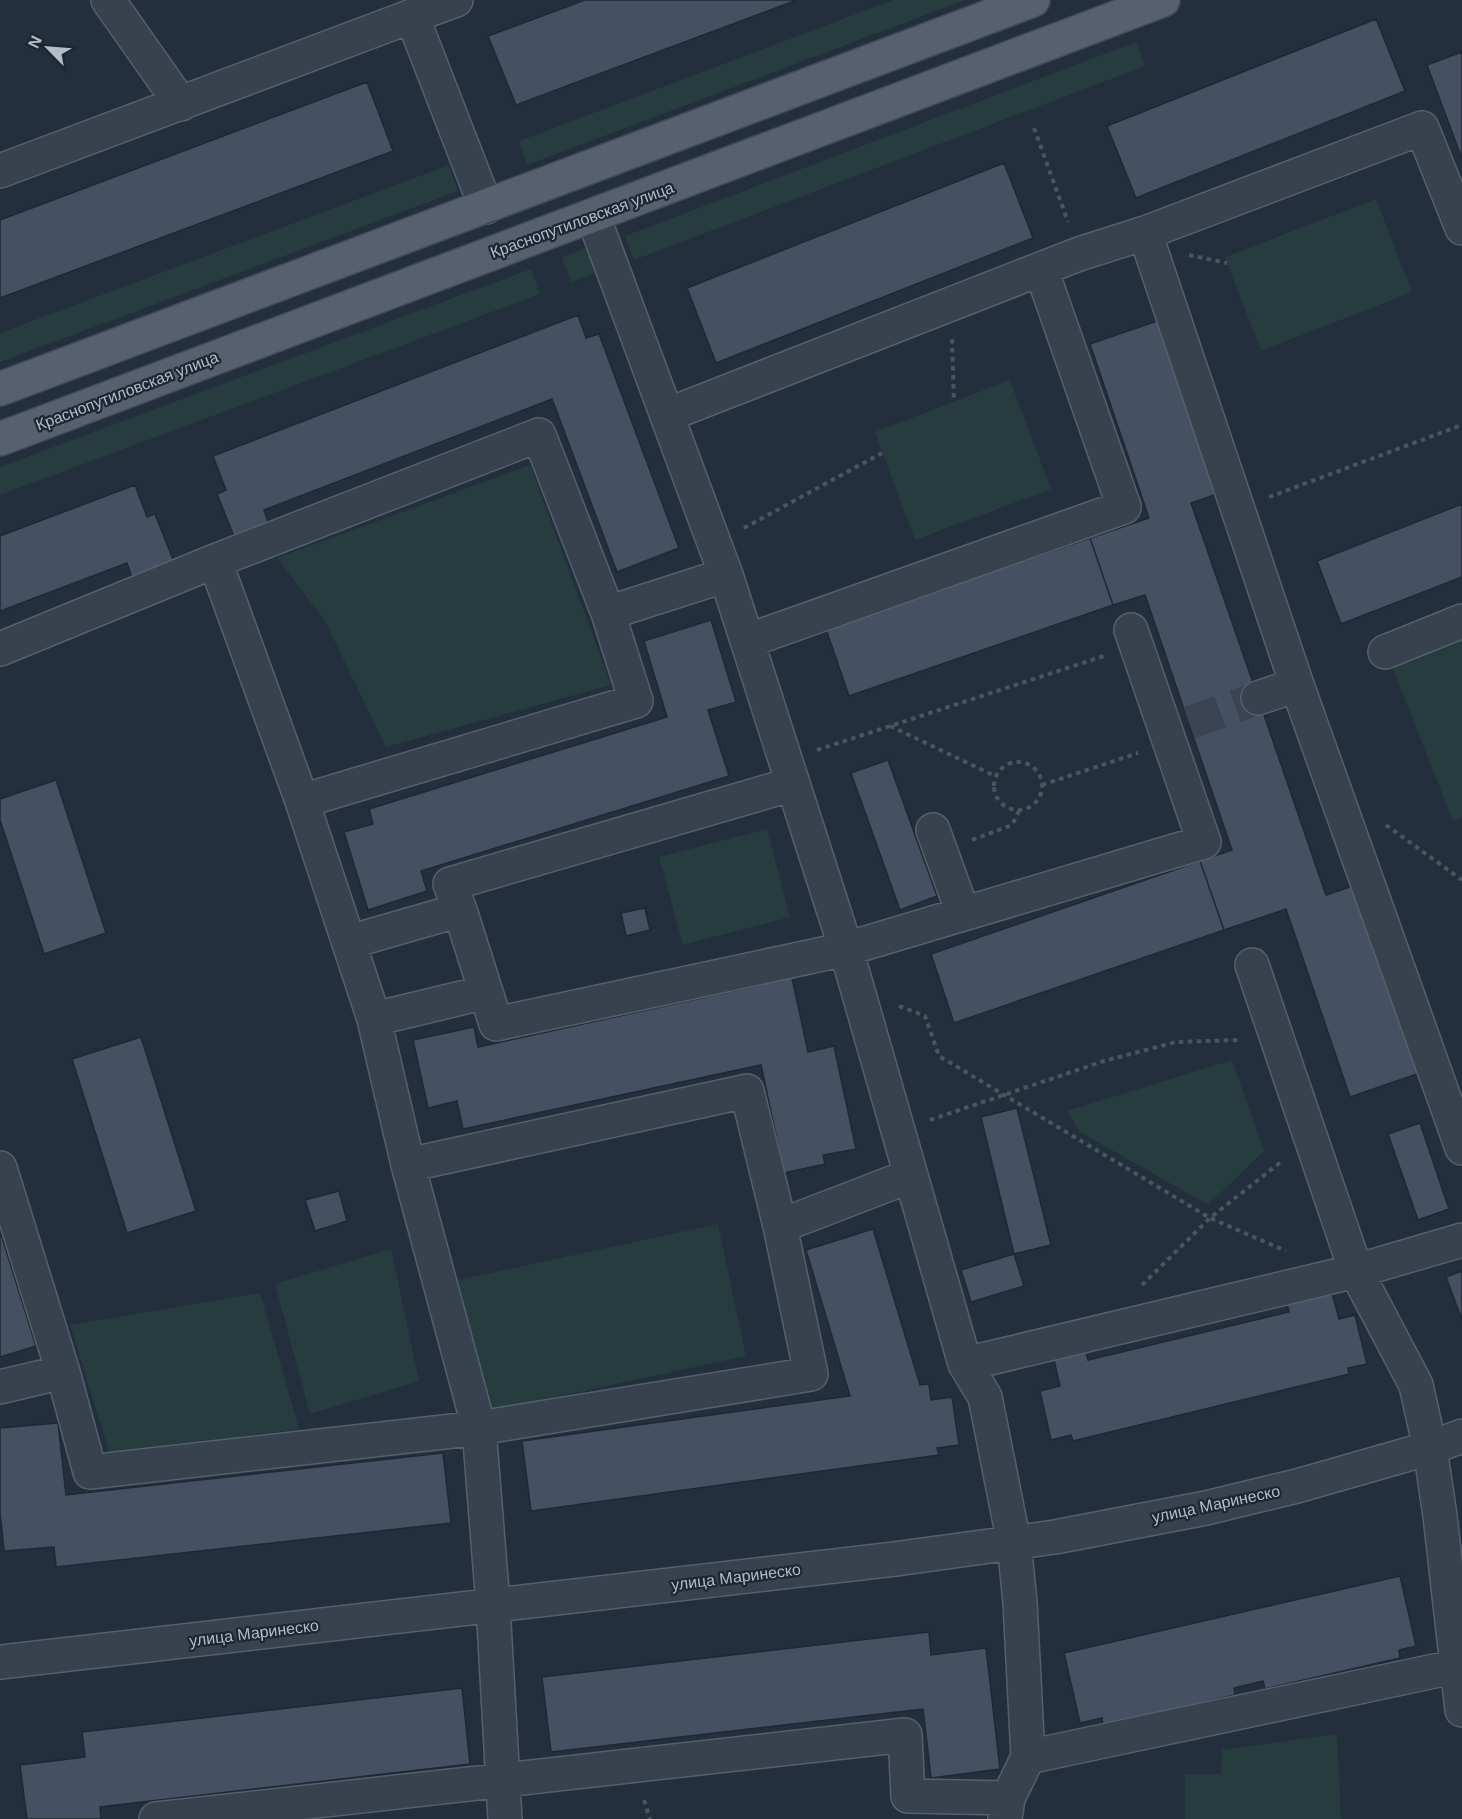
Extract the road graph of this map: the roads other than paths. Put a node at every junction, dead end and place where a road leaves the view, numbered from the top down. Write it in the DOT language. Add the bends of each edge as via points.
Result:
graph roads {
  1 [pos="108,0"];
  2 [pos="456,0"];
  3 [pos="1033,0"];
  4 [pos="1163,0"];
  5 [pos="412,16"];
  6 [pos="181,104"];
  7 [pos="0,171"];
  8 [pos="486,207"];
  9 [pos="593,216"];
  10 [pos="1462,228"];
  11 [pos="1145,233"];
  12 [pos="1041,269"];
  13 [pos="0,389"];
  14 [pos="667,415"];
  15 [pos="0,439"];
  16 [pos="215,561"];
  17 [pos="726,575"];
  18 [pos="608,613"];
  19 [pos="1462,621"];
  20 [pos="1134,638"];
  21 [pos="747,640"];
  22 [pos="0,649"];
  23 [pos="1385,652"];
  24 [pos="1297,685"];
  25 [pos="1258,698"];
  26 [pos="789,772"];
  27 [pos="302,801"];
  28 [pos="937,841"];
  29 [pos="460,910"];
  30 [pos="963,913"];
  31 [pos="349,942"];
  32 [pos="846,949"];
  33 [pos="1252,965"];
  34 [pos="486,992"];
  35 [pos="374,1019"];
  36 [pos="1462,1148"];
  37 [pos="408,1165"];
  38 [pos="0,1168"];
  39 [pos="910,1176"];
  40 [pos="780,1226"];
  41 [pos="1462,1240"];
  42 [pos="1348,1273"];
  43 [pos="964,1364"];
  44 [pos="63,1372"];
  45 [pos="0,1387"];
  46 [pos="479,1428"];
  47 [pos="1462,1436"];
  48 [pos="1430,1448"];
  49 [pos="1014,1543"];
  50 [pos="493,1605"];
  51 [pos="0,1662"];
  52 [pos="1458,1666"];
  53 [pos="1462,1710"];
  54 [pos="1028,1757"];
  55 [pos="501,1781"];
  56 [pos="1007,1808"];
  57 [pos="156,1819"];
  58 [pos="505,1819"];
  1 -- 6 [label="street"];
  2 -- 5 [label="street"];
  3 -- 8 [label="main road"];
  4 -- 9 [label="main road, Краснопутиловская улица"];
  5 -- 6 [label="street"];
  5 -- 8 [label="street"];
  6 -- 7 [label="street"];
  8 -- 13 [label="main road"];
  9 -- 14 [label="street"];
  9 -- 15 [label="main road, Краснопутиловская улица"];
  10 -- 11 [label="street" via="1422,128"];
  11 -- 12 [label="street"];
  11 -- 24 [label="street"];
  12 -- 14 [label="street"];
  12 -- 21 [label="street" via="1124,507"];
  14 -- 17 [label="street"];
  16 -- 18 [label="street" via="538,435"];
  16 -- 22 [label="street"];
  16 -- 27 [label="street"];
  17 -- 18 [label="street"];
  17 -- 21 [label="street"];
  18 -- 27 [label="street" via="636,701"];
  19 -- 23 [label="street"];
  20 -- 30 [label="street" via="1176,732 1204,842"];
  21 -- 26 [label="street"];
  24 -- 25 [label="street"];
  24 -- 36 [label="street"];
  26 -- 29 [label="street" via="450,884"];
  26 -- 32 [label="street"];
  27 -- 31 [label="street"];
  28 -- 30 [label="street"];
  29 -- 31 [label="street"];
  29 -- 34 [label="street"];
  30 -- 32 [label="street"];
  31 -- 35 [label="street"];
  32 -- 34 [label="street" via="496,1024"];
  32 -- 39 [label="street"];
  33 -- 42 [label="street" via="1311,1138"];
  34 -- 35 [label="street"];
  35 -- 37 [label="street"];
  37 -- 40 [label="street" via="747,1091"];
  37 -- 46 [label="street"];
  38 -- 44 [label="street"];
  39 -- 40 [label="street"];
  39 -- 43 [label="street"];
  40 -- 46 [label="street" via="811,1374"];
  41 -- 42 [label="street"];
  42 -- 43 [label="street"];
  42 -- 48 [label="street" via="1416,1385"];
  43 -- 49 [label="street" via="985,1397"];
  44 -- 45 [label="street"];
  44 -- 46 [label="street" via="90,1472"];
  46 -- 50 [label="street"];
  47 -- 48 [label="street, улица Маринеско"];
  48 -- 49 [label="street, улица Маринеско" via="1206,1508"];
  48 -- 52 [label="street"];
  49 -- 50 [label="street, улица Маринеско"];
  49 -- 54 [label="street"];
  50 -- 51 [label="street, улица Маринеско"];
  50 -- 55 [label="street"];
  52 -- 53 [label="street"];
  52 -- 54 [label="street"];
  54 -- 56 [label="street"];
  55 -- 56 [label="street" via="905,1735 908,1796"];
  55 -- 57 [label="street"];
  55 -- 58 [label="street"];
}
